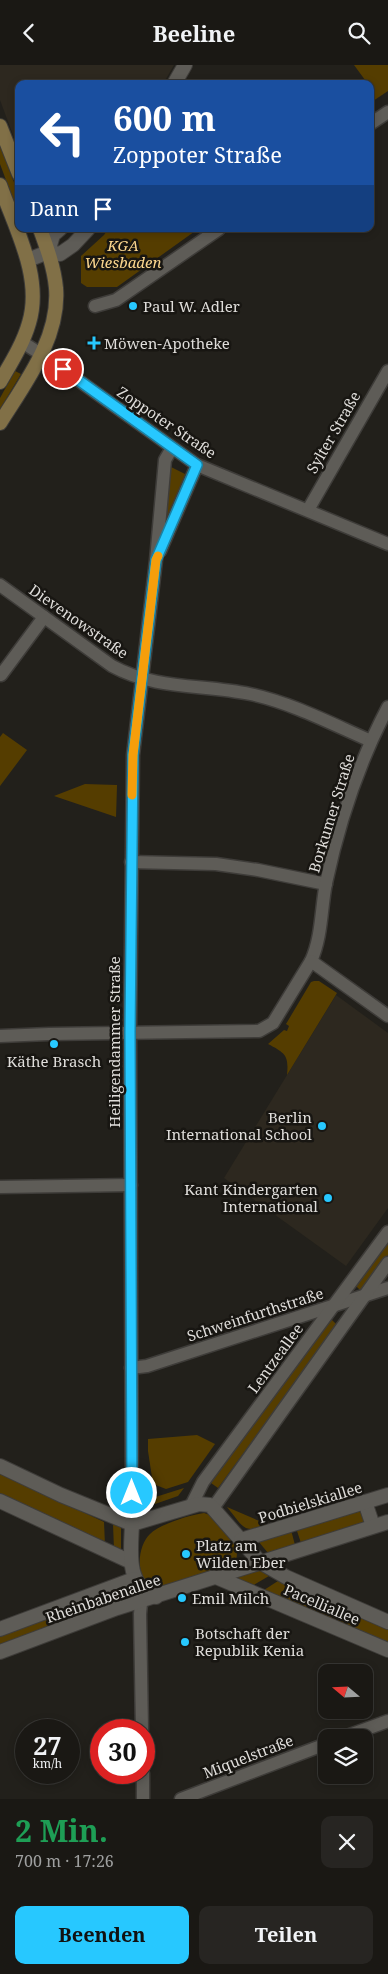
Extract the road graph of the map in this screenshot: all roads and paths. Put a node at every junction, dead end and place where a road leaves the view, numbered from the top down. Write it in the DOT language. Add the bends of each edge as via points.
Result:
graph roads {
  1 [pos="185,65"];
  2 [pos="176,80"];
  3 [pos="388,112"];
  4 [pos="374,122"];
  5 [pos="0,127"];
  6 [pos="15,164"];
  7 [pos="0,185"];
  8 [pos="15,225"];
  9 [pos="18,232"];
  10 [pos="41,232"];
  11 [pos="57,232"];
  12 [pos="85,232"];
  13 [pos="215,232"];
  14 [pos="48,252"];
  15 [pos="28,260"];
  16 [pos="95,306"];
  17 [pos="22,342"];
  18 [pos="41,354"];
  19 [pos="388,371"];
  20 [pos="0,382"];
  21 [pos="0,423"];
  22 [pos="172,448"];
  23 [pos="197,465"];
  24 [pos="308,510"];
  25 [pos="388,544"];
  26 [pos="156,560"];
  27 [pos="0,585"];
  28 [pos="44,617"];
  29 [pos="1,675"];
  30 [pos="142,679"];
  31 [pos="388,707"];
  32 [pos="371,741"];
  33 [pos="131,862"];
  34 [pos="326,884"];
  35 [pos="311,961"];
  36 [pos="388,1017"];
  37 [pos="130,1032"];
  38 [pos="0,1036"];
  39 [pos="131,1185"];
  40 [pos="0,1187"];
  41 [pos="388,1232"];
  42 [pos="388,1263"];
  43 [pos="388,1288"];
  44 [pos="364,1296"];
  45 [pos="333,1307"];
  46 [pos="132,1369"];
  47 [pos="0,1466"];
  48 [pos="388,1495"];
  49 [pos="0,1501"];
  50 [pos="366,1502"];
  51 [pos="191,1506"];
  52 [pos="213,1508"];
  53 [pos="388,1522"];
  54 [pos="132,1524"];
  55 [pos="373,1526"];
  56 [pos="241,1540"];
  57 [pos="131,1562"];
  58 [pos="260,1562"];
  59 [pos="216,1577"];
  60 [pos="139,1590"];
  61 [pos="388,1622"];
  62 [pos="0,1629"];
  63 [pos="388,1650"];
  64 [pos="0,1652"];
  65 [pos="142,1719"];
  66 [pos="388,1721"];
  67 [pos="366,1729"];
  68 [pos="318,1747"];
  69 [pos="143,1784"];
  70 [pos="143,1799"];
  71 [pos="181,1799"];
  1 -- 2 [label="street"];
  3 -- 4 [label="street"];
  5 -- 6 [label="main road"];
  7 -- 8 [label="main road"];
  9 -- 15 [label="main road"];
  10 -- 14 [label="main road"];
  11 -- 14 [label="street"];
  12 -- 14 [label="street" via="60,254"];
  13 -- 16 [label="street" via="116,300"];
  14 -- 15 [label="street"];
  14 -- 18 [label="main road" via="56,304 49,338"];
  15 -- 17 [label="main road" via="32,309"];
  17 -- 18 [label="street, Zoppoter Straße"];
  17 -- 20 [label="main road"];
  18 -- 21 [label="main road"];
  18 -- 22 [label="street, Zoppoter Straße"];
  19 -- 24 [label="street, Sylter Straße"];
  22 -- 23 [label="street, Zoppoter Straße"];
  22 -- 26 [label="street, Heiligendammer Straße" via="165,460"];
  23 -- 24 [label="street, Zoppoter Straße"];
  23 -- 26 [label="street, Heiligendammer Straße"];
  24 -- 25 [label="street, Zoppoter Straße"];
  26 -- 30 [label="street, Heiligendammer Straße"];
  27 -- 28 [label="street, Dievenowstraße"];
  28 -- 29 [label="street"];
  28 -- 30 [label="street, Dievenowstraße" via="112,666"];
  30 -- 32 [label="street, Dievenowstraße" via="266,698"];
  30 -- 33 [label="street, Heiligendammer Straße" via="133,755"];
  31 -- 32 [label="street, Borkumer Straße"];
  32 -- 34 [label="street, Borkumer Straße" via="347,806"];
  33 -- 34 [label="street" via="216,864"];
  33 -- 37 [label="street, Heiligendammer Straße"];
  34 -- 35 [label="street, Borkumer Straße" via="316,949"];
  35 -- 36 [label="street"];
  35 -- 37 [label="street, Borkumer Straße" via="273,1023 266,1029 253,1033"];
  37 -- 38 [label="street"];
  37 -- 39 [label="street, Heiligendammer Straße"];
  39 -- 40 [label="street"];
  39 -- 46 [label="street, Heiligendammer Straße"];
  41 -- 45 [label="street, Lentzeallee"];
  42 -- 44 [label="street"];
  43 -- 44 [label="street, Schweinfurthstraße"];
  44 -- 45 [label="street, Schweinfurthstraße"];
  44 -- 52 [label="street"];
  45 -- 46 [label="street, Schweinfurthstraße"];
  45 -- 51 [label="street, Lentzeallee" via="203,1482"];
  46 -- 54 [label="street, Heiligendammer Straße"];
  47 -- 54 [label="street" via="109,1517"];
  48 -- 50 [label="street, Podbielskiallee"];
  49 -- 57 [label="street"];
  50 -- 55 [label="street"];
  50 -- 56 [label="street, Podbielskiallee"];
  51 -- 52 [label="street" via="205,1504"];
  51 -- 54 [label="street"];
  52 -- 56 [label="street"];
  53 -- 55 [label="street"];
  54 -- 57 [label="street"];
  55 -- 58 [label="street"];
  56 -- 58 [label="street"];
  57 -- 60 [label="street"];
  58 -- 59 [label="street"];
  58 -- 61 [label="street, Pacelliallee" via="286,1577"];
  59 -- 60 [label="street, Rheinbabenallee" via="156,1597"];
  59 -- 63 [label="street, Pacelliallee"];
  60 -- 62 [label="street, Rheinbabenallee"];
  60 -- 64 [label="street, Rheinbabenallee" via="117,1608"];
  60 -- 65 [label="street"];
  66 -- 67 [label="street"];
  68 -- 71 [label="street, Miquelstraße"];
  69 -- 70 [label="street"];
}
